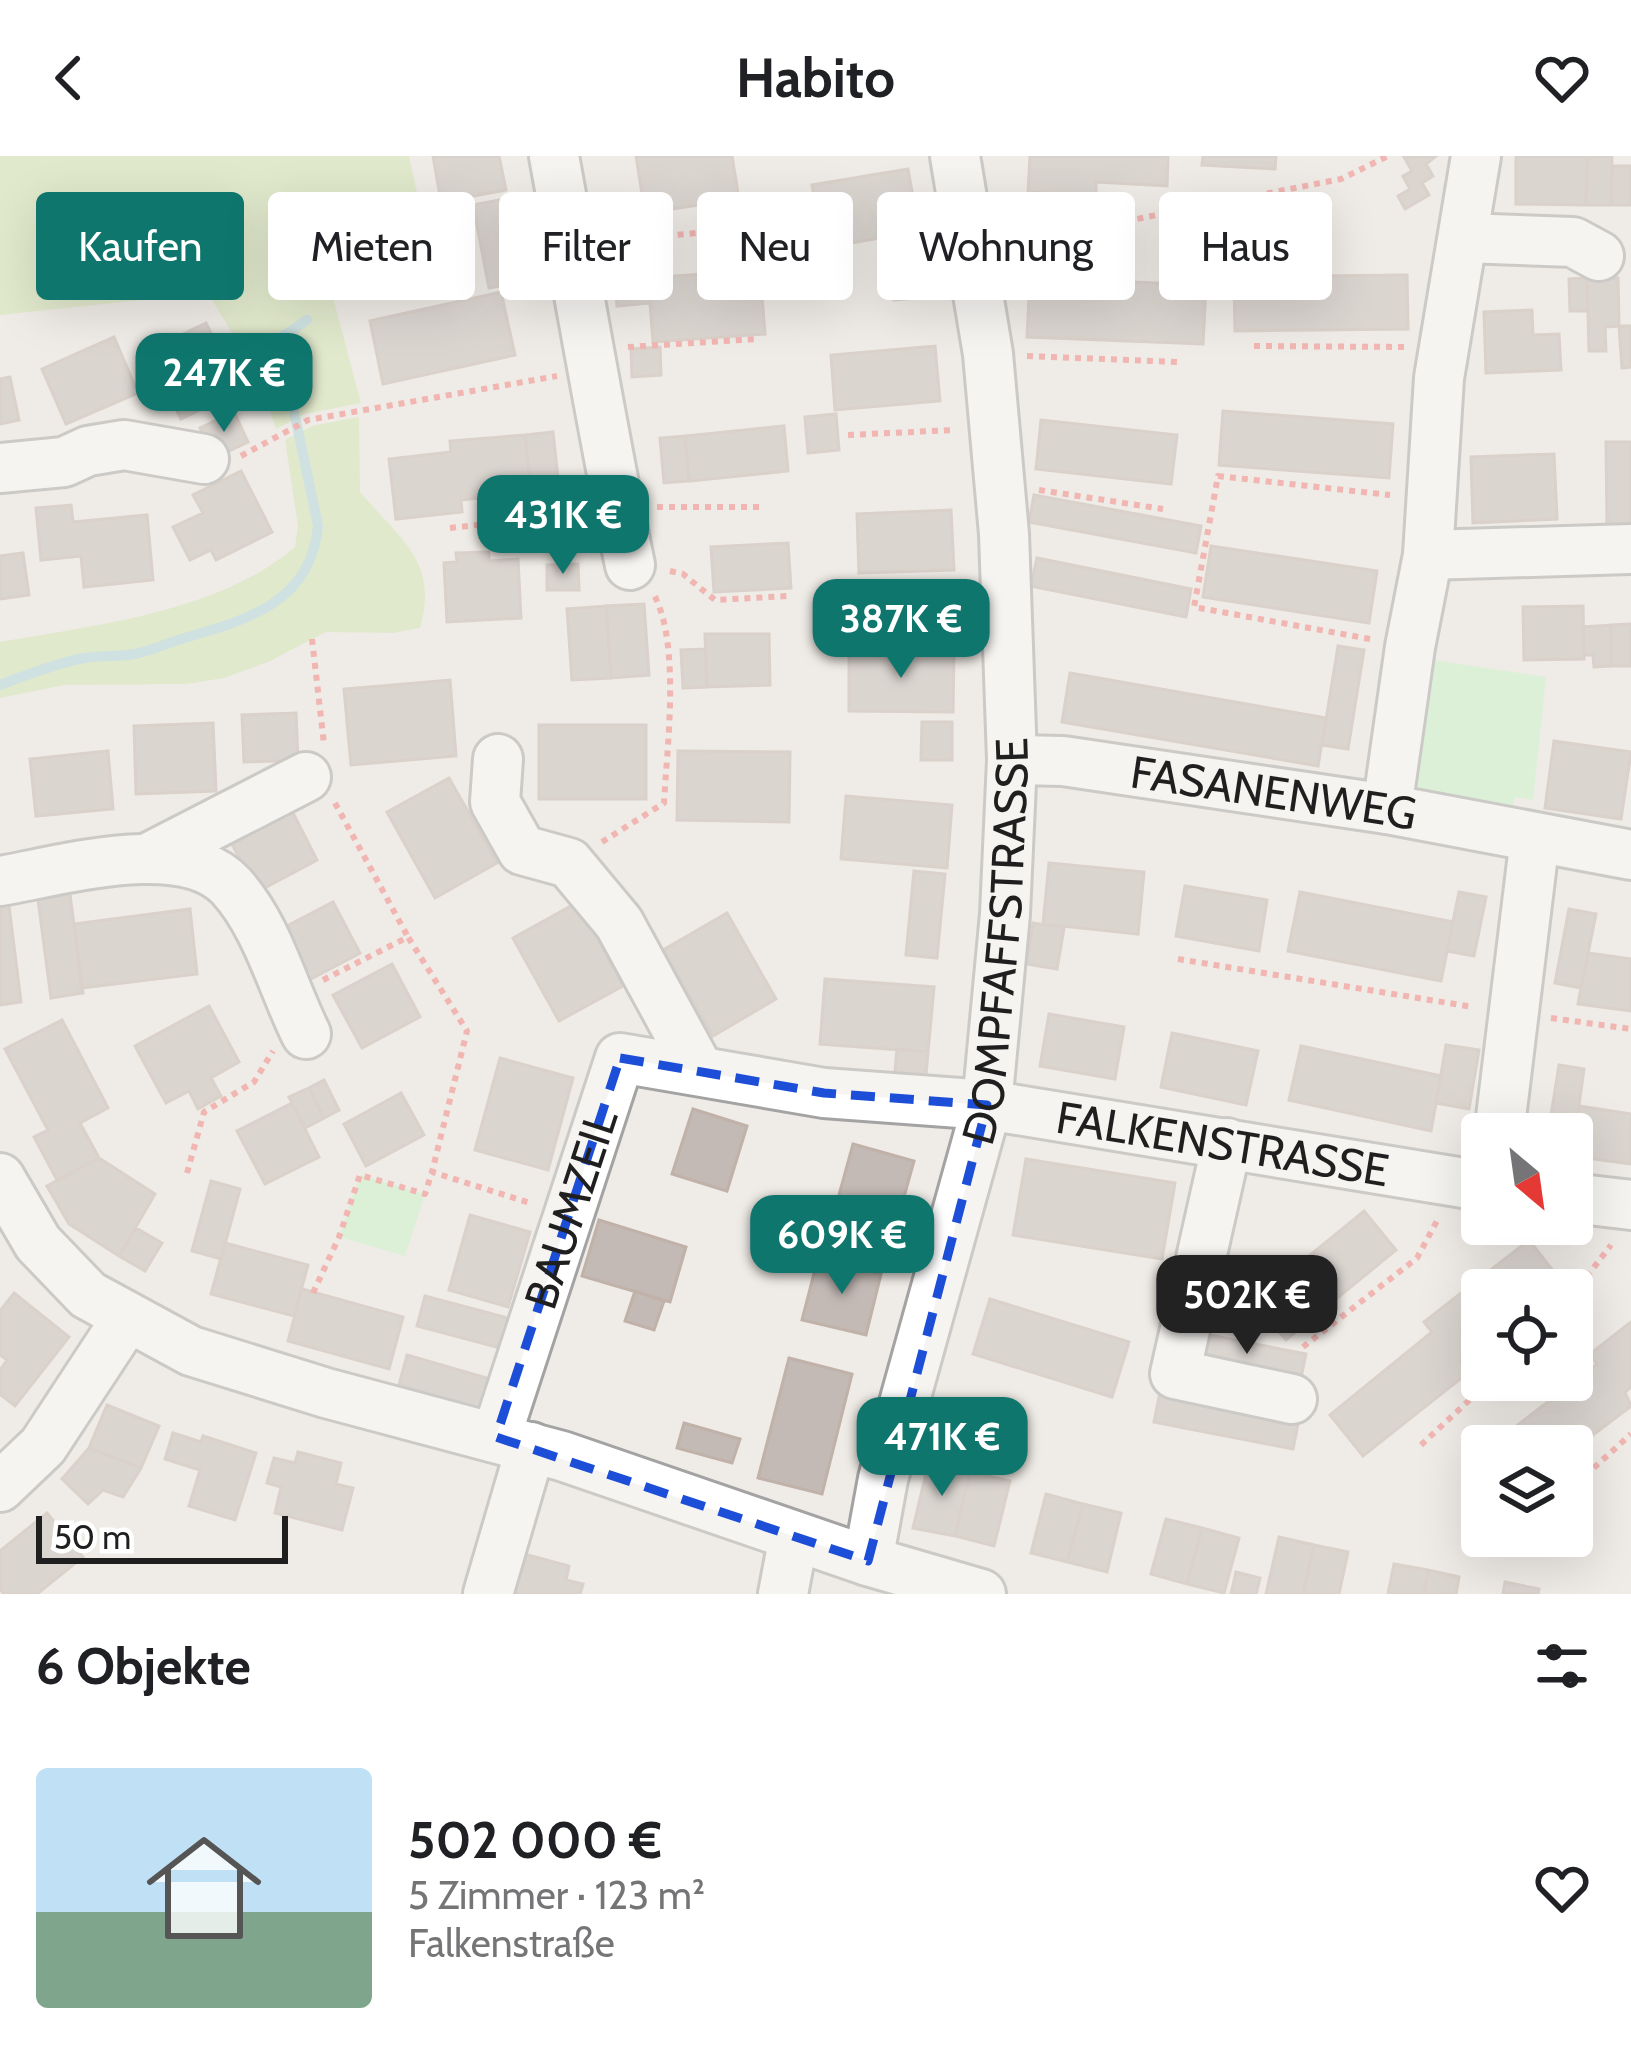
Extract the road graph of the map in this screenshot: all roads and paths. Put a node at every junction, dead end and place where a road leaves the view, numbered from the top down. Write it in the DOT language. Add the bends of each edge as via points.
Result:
graph roads {
  1 [pos="554,156"];
  2 [pos="956,156"];
  3 [pos="1388,156"];
  4 [pos="1476,156"];
  5 [pos="562,192"];
  6 [pos="962,192"];
  7 [pos="1135,219"];
  8 [pos="1463,238"];
  9 [pos="1599,256"];
  10 [pos="581,300"];
  11 [pos="979,300"];
  12 [pos="758,339"];
  13 [pos="1254,346"];
  14 [pos="1444,347"];
  15 [pos="988,355"];
  16 [pos="590,360"];
  17 [pos="1179,362"];
  18 [pos="993,428"];
  19 [pos="279,435"];
  20 [pos="848,435"];
  21 [pos="204,460"];
  22 [pos="0,468"];
  23 [pos="1000,484"];
  24 [pos="1430,499"];
  25 [pos="759,508"];
  26 [pos="1162,509"];
  27 [pos="618,510"];
  28 [pos="450,528"];
  29 [pos="1631,549"];
  30 [pos="1428,555"];
  31 [pos="629,563"];
  32 [pos="876,591"];
  33 [pos="1004,591"];
  34 [pos="788,596"];
  35 [pos="1410,647"];
  36 [pos="498,759"];
  37 [pos="1012,760"];
  38 [pos="306,777"];
  39 [pos="1387,809"];
  40 [pos="1534,838"];
  41 [pos="1631,855"];
  42 [pos="150,857"];
  43 [pos="569,862"];
  44 [pos="0,880"];
  45 [pos="525,893"];
  46 [pos="1178,959"];
  47 [pos="307,1011"];
  48 [pos="1513,1013"];
  49 [pos="1631,1029"];
  50 [pos="699,1070"];
  51 [pos="987,1105"];
  52 [pos="1501,1113"];
  53 [pos="1214,1141"];
  54 [pos="432,1172"];
  55 [pos="187,1173"];
  56 [pos="0,1178"];
  57 [pos="1461,1182"];
  58 [pos="1461,1197"];
  59 [pos="1593,1206"];
  60 [pos="568,1216"];
  61 [pos="1626,1219"];
  62 [pos="1178,1250"];
  63 [pos="1591,1269"];
  64 [pos="313,1292"];
  65 [pos="127,1318"];
  66 [pos="1303,1347"];
  67 [pos="1292,1399"];
  68 [pos="1468,1401"];
  69 [pos="1631,1434"];
  70 [pos="513,1442"];
  71 [pos="1421,1445"];
  72 [pos="1593,1469"];
  73 [pos="0,1486"];
  74 [pos="794,1536"];
  75 [pos="868,1562"];
  76 [pos="488,1594"];
  77 [pos="783,1594"];
  78 [pos="981,1594"];
  1 -- 5 [label="street"];
  2 -- 6 [label="street, DOMPFAFFSTRASSE"];
  3 -- 7 [label="path" via="1341,179"];
  4 -- 8 [label="street"];
  8 -- 9 [label="street" via="1574,242"];
  8 -- 14 [label="street"];
  10 -- 16 [label="street"];
  11 -- 15 [label="street, DOMPFAFFSTRASSE"];
  12 -- 16 [label="path"];
  13 -- 14 [label="path"];
  14 -- 24 [label="street"];
  15 -- 17 [label="path"];
  15 -- 18 [label="street, DOMPFAFFSTRASSE"];
  16 -- 19 [label="path" via="308,420"];
  16 -- 27 [label="street"];
  18 -- 20 [label="path"];
  18 -- 23 [label="street, DOMPFAFFSTRASSE"];
  21 -- 22 [label="street" via="124,445"];
  23 -- 26 [label="path"];
  23 -- 33 [label="street, DOMPFAFFSTRASSE"];
  24 -- 30 [label="street"];
  24 -- 35 [label="path" via="1218,476 1194,607"];
  25 -- 27 [label="path"];
  27 -- 28 [label="path"];
  27 -- 31 [label="street"];
  29 -- 30 [label="street"];
  30 -- 35 [label="street"];
  31 -- 34 [label="path" via="683,574 715,600"];
  31 -- 43 [label="path" via="665,614 664,803"];
  32 -- 33 [label="path"];
  33 -- 37 [label="street, DOMPFAFFSTRASSE"];
  35 -- 39 [label="street"];
  36 -- 43 [label="street" via="495,802 522,850"];
  37 -- 39 [label="street, FASANENWEG"];
  37 -- 51 [label="street, DOMPFAFFSTRASSE"];
  38 -- 42 [label="street"];
  39 -- 40 [label="street, FASANENWEG"];
  40 -- 41 [label="street, FASANENWEG"];
  40 -- 48 [label="street"];
  42 -- 44 [label="street"];
  42 -- 47 [label="street" via="191,864 229,884"];
  43 -- 45 [label="street"];
  43 -- 50 [label="street" via="628,918"];
  46 -- 48 [label="path"];
  47 -- 54 [label="path" via="408,937 467,1031"];
  47 -- 55 [label="path" via="254,1082 204,1112"];
  48 -- 49 [label="path"];
  48 -- 52 [label="street"];
  50 -- 51 [label="street, BAUMZEIL" via="824,1093"];
  50 -- 60 [label="street, BAUMZEIL" via="620,1058"];
  51 -- 53 [label="street, FALKENSTRASSE"];
  51 -- 75 [label="street, DOMPFAFFSTRASSE" via="883,1480"];
  53 -- 57 [label="street, FALKENSTRASSE"];
  53 -- 62 [label="street"];
  53 -- 67 [label="street" via="1175,1374"];
  54 -- 60 [label="path"];
  54 -- 64 [label="path" via="424,1194 360,1175"];
  56 -- 65 [label="street" via="38,1243 88,1295"];
  58 -- 66 [label="path, FALKENSTRASSE" via="1417,1258"];
  59 -- 61 [label="street"];
  60 -- 70 [label="street, BAUMZEIL"];
  61 -- 63 [label="path"];
  65 -- 70 [label="street" via="190,1351"];
  65 -- 73 [label="street" via="43,1446"];
  68 -- 71 [label="path"];
  69 -- 72 [label="path"];
  70 -- 74 [label="street"];
  70 -- 76 [label="street, BAUMZEIL"];
  74 -- 75 [label="street"];
  74 -- 77 [label="street"];
  75 -- 78 [label="street"];
}
